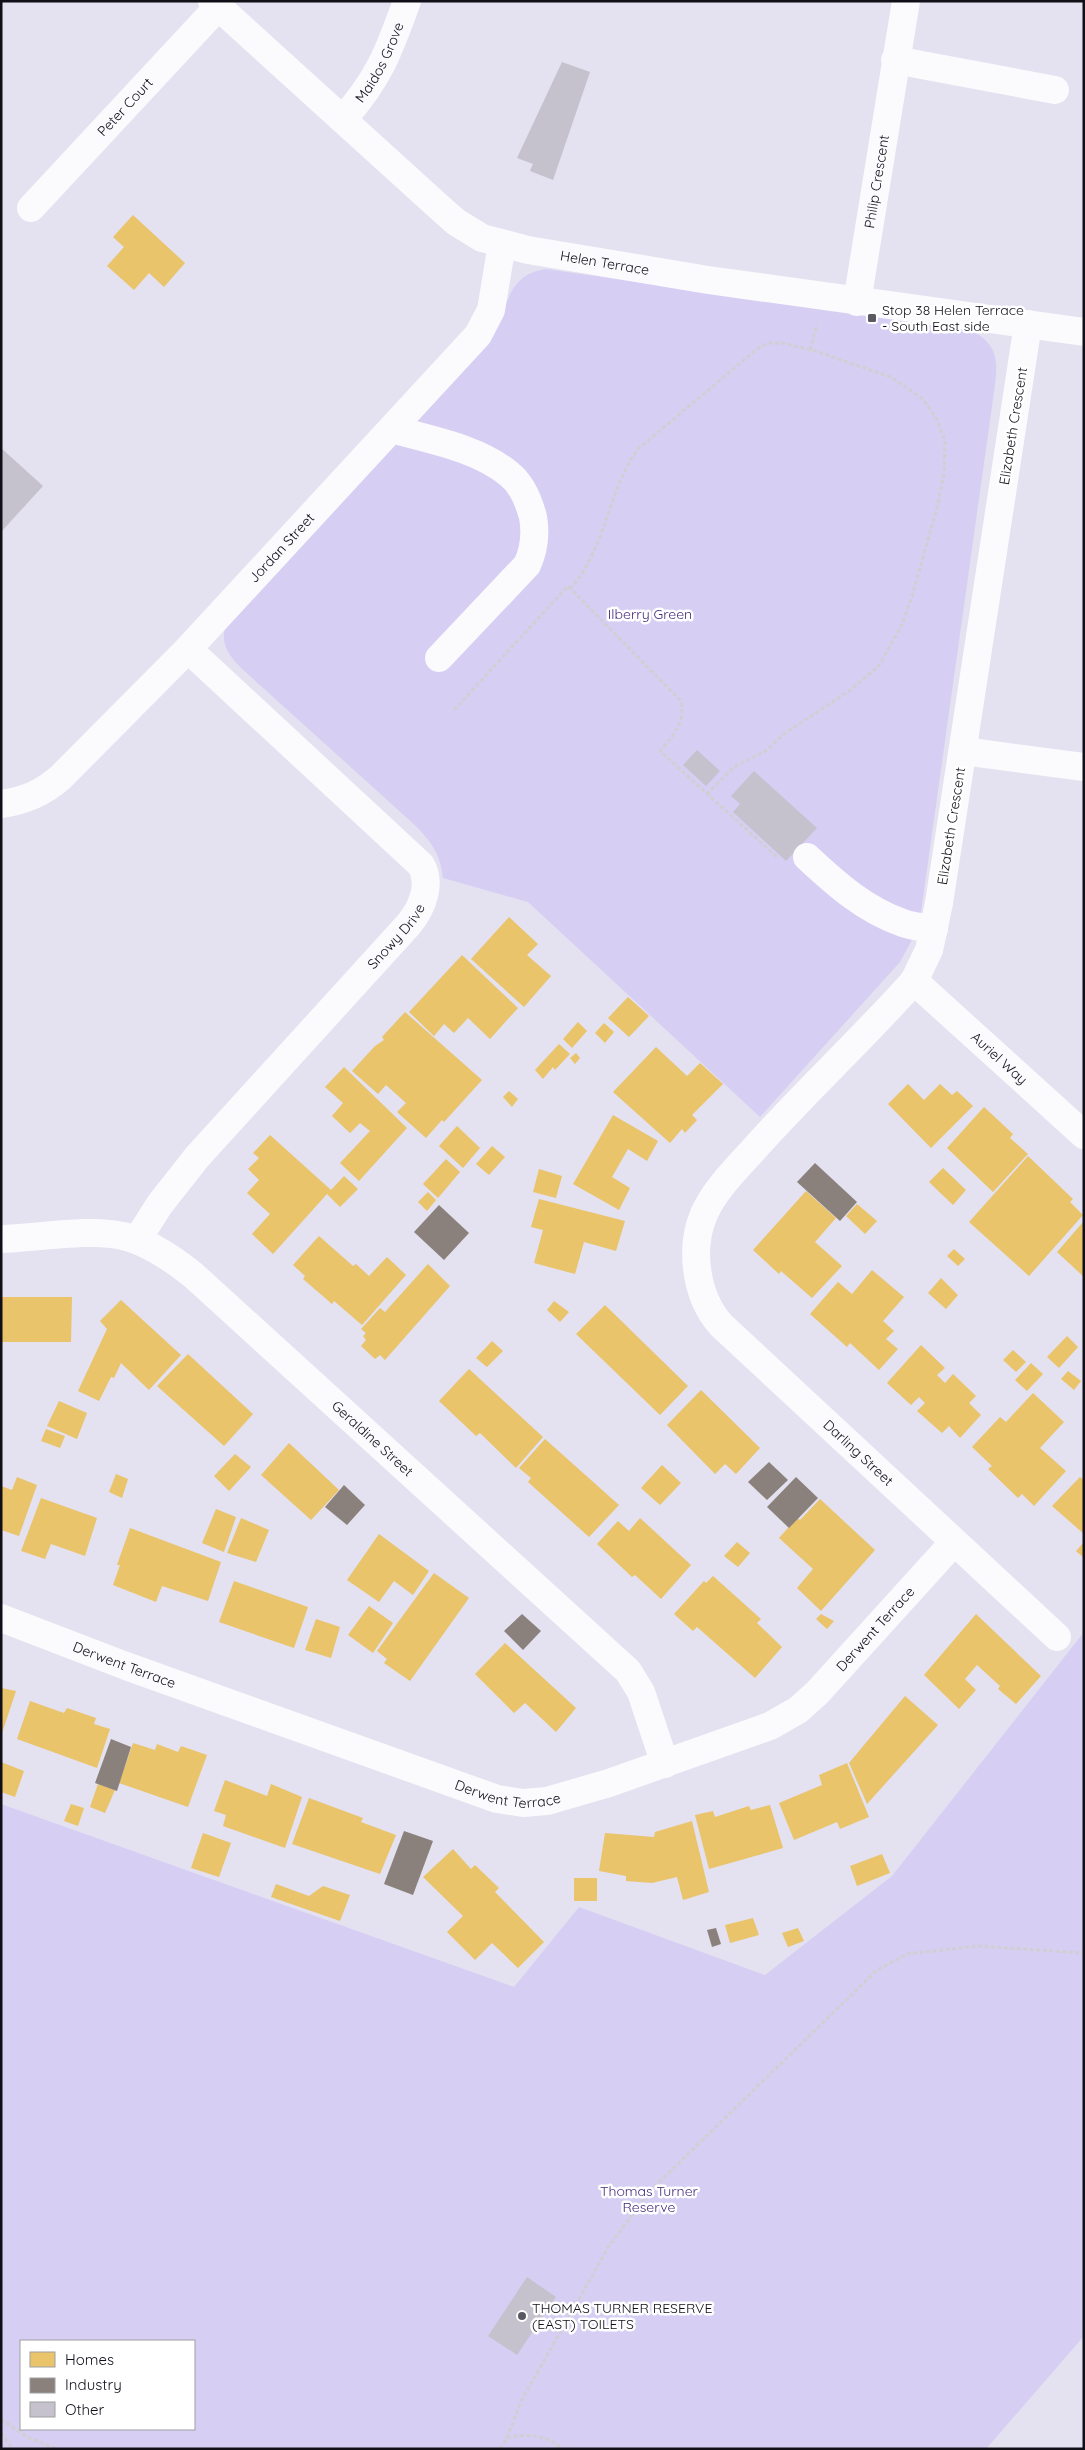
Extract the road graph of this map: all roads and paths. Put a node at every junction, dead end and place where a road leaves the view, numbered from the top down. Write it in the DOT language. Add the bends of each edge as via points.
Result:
graph roads {
  1 [pos="407,1"];
  2 [pos="906,1"];
  3 [pos="215,4"];
  4 [pos="895,60"];
  5 [pos="1056,90"];
  6 [pos="343,119"];
  7 [pos="31,208"];
  8 [pos="502,244"];
  9 [pos="857,302"];
  10 [pos="818,316"];
  11 [pos="1028,324"];
  12 [pos="1084,332"];
  13 [pos="810,350"];
  14 [pos="392,429"];
  15 [pos="570,589"];
  16 [pos="188,649"];
  17 [pos="439,658"];
  18 [pos="454,710"];
  19 [pos="963,751"];
  20 [pos="1084,767"];
  21 [pos="707,794"];
  22 [pos="1,804"];
  23 [pos="807,857"];
  24 [pos="779,859"];
  25 [pos="934,929"];
  26 [pos="914,981"];
  27 [pos="1084,1135"];
  28 [pos="1,1240"];
  29 [pos="137,1240"];
  30 [pos="697,1246"];
  31 [pos="954,1542"];
  32 [pos="1,1618"];
  33 [pos="1057,1637"];
  34 [pos="665,1764"];
  35 [pos="1084,1953"];
  36 [pos="1,2419"];
  37 [pos="1,2433"];
  38 [pos="507,2438"];
  39 [pos="12,2449"];
  40 [pos="57,2449"];
  41 [pos="500,2449"];
  42 [pos="562,2449"];
  1 -- 6 [label="street, Maidos Grove" via="374,80"];
  2 -- 4 [label="street, Philip Crescent"];
  3 -- 6 [label="street, Helen Terrace"];
  3 -- 7 [label="street, Peter Court"];
  4 -- 5 [label="street"];
  4 -- 9 [label="street, Philip Crescent"];
  6 -- 8 [label="street, Helen Terrace" via="456,222 482,238"];
  8 -- 9 [label="street, Helen Terrace"];
  8 -- 14 [label="street, Jordan Street" via="491,310 484,326"];
  9 -- 11 [label="street, Helen Terrace"];
  10 -- 13 [label="path"];
  11 -- 12 [label="street, Helen Terrace"];
  11 -- 19 [label="street, Elizabeth Crescent"];
  13 -- 15 [label="path" via="782,343 768,343 757,349 638,449 628,462 596,547 580,578"];
  13 -- 21 [label="path" via="891,377 923,399 945,440 944,474 937,508 901,627 878,666 767,750 734,767"];
  14 -- 16 [label="street, Jordan Street"];
  14 -- 17 [label="street" via="462,450 510,474 526,496 534,525 532,555 527,565"];
  15 -- 18 [label="path" via="568,586"];
  15 -- 21 [label="path" via="681,701 683,710 679,728 660,751"];
  16 -- 22 [label="street, Jordan Street" via="50,786 29,798"];
  16 -- 29 [label="street, Snowy Drive" via="421,865 425,872 425,888 420,907 409,924 197,1158 160,1204"];
  19 -- 20 [label="street"];
  19 -- 25 [label="street, Elizabeth Crescent"];
  21 -- 24 [label="path"];
  23 -- 25 [label="street" via="847,894 904,924"];
  25 -- 26 [label="street, Elizabeth Crescent" via="925,960"];
  26 -- 27 [label="street, Auriel Way"];
  26 -- 30 [label="street, Elizabeth Crescent" via="731,1175 705,1212"];
  28 -- 29 [label="street, Geraldine Street" via="114,1234"];
  29 -- 34 [label="street, Geraldine Street" via="179,1263 193,1275 628,1671 641,1692"];
  30 -- 31 [label="street, Darling Street" via="702,1296 711,1314"];
  31 -- 33 [label="street, Darling Street"];
  31 -- 34 [label="street, Derwent Terrace" via="798,1710 770,1726"];
  32 -- 34 [label="street, Derwent Terrace" via="498,1799 523,1803 547,1801"];
  35 -- 38 [label="path" via="978,1946 907,1954 877,1970 651,2190 609,2246 521,2401"];
  36 -- 40 [label="path" via="27,2437"];
  37 -- 39 [label="path"];
  38 -- 41 [label="path"];
  38 -- 42 [label="path" via="526,2434 556,2442"];
}
